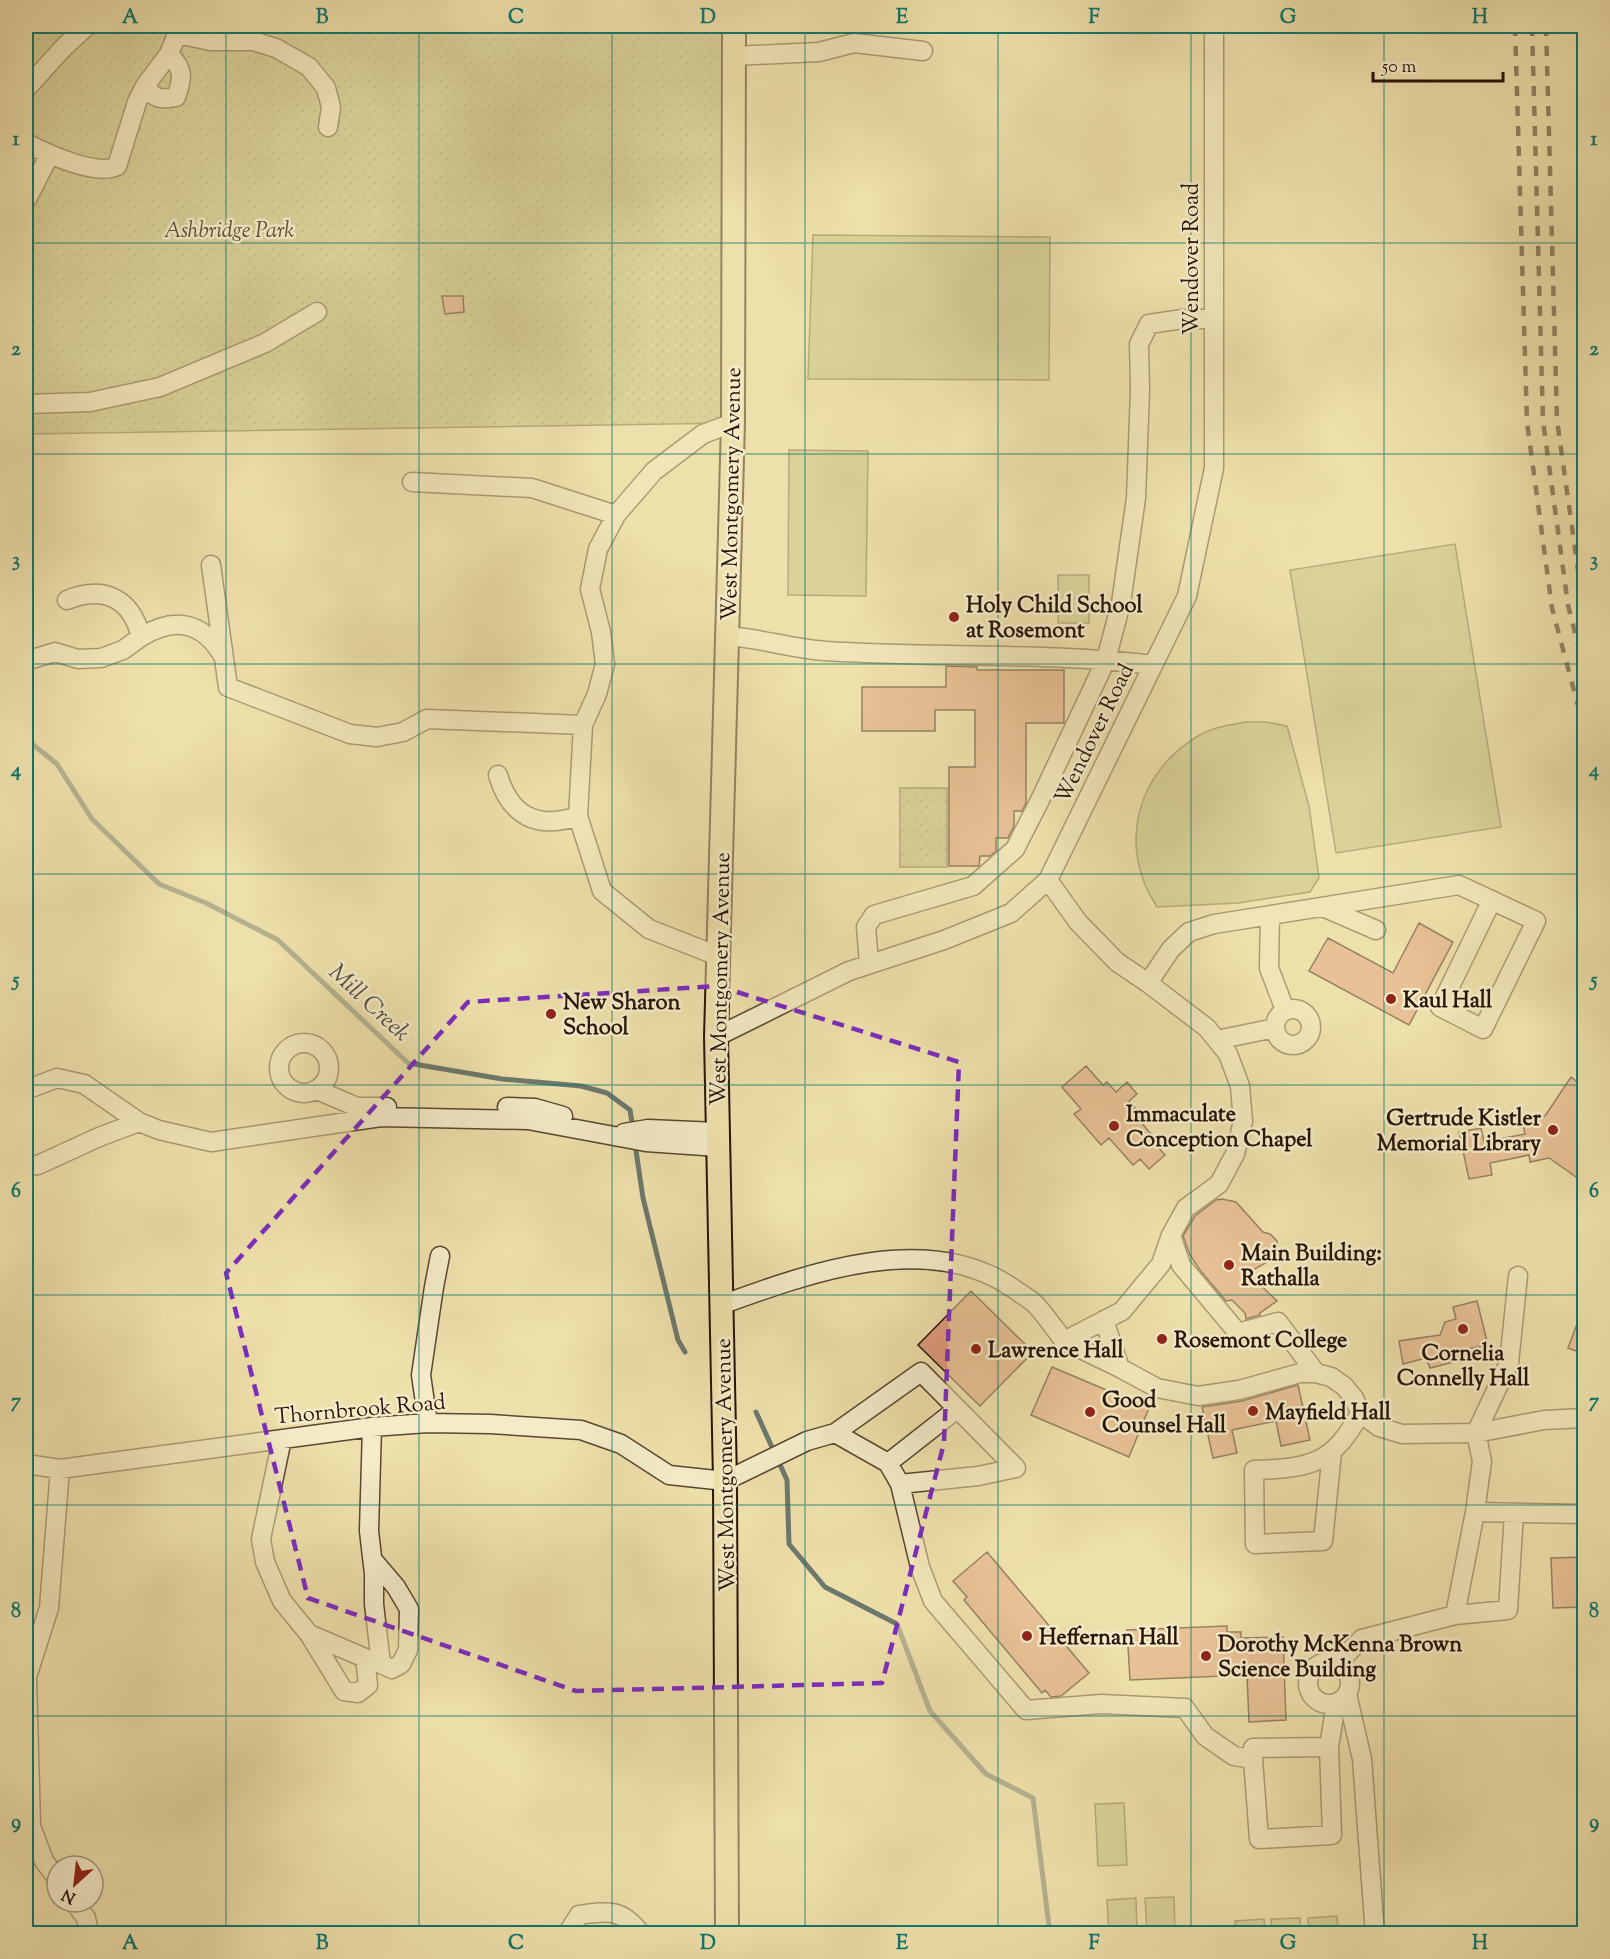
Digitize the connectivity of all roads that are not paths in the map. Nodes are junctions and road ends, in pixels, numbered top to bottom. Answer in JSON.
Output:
{"nodes":[{"id":1,"x":87,"y":26,"type":"edge"},
{"id":2,"x":734,"y":26,"type":"edge"},
{"id":3,"x":1214,"y":26,"type":"edge"},
{"id":4,"x":177,"y":30,"type":"edge"},
{"id":5,"x":923,"y":51,"type":"dead end"},
{"id":6,"x":169,"y":54,"type":"junction"},
{"id":7,"x":734,"y":56,"type":"junction"},
{"id":8,"x":145,"y":86,"type":"junction"},
{"id":9,"x":26,"y":89,"type":"edge"},
{"id":10,"x":328,"y":127,"type":"dead end"},
{"id":11,"x":26,"y":143,"type":"edge"},
{"id":12,"x":50,"y":154,"type":"junction"},
{"id":13,"x":26,"y":201,"type":"edge"},
{"id":14,"x":317,"y":312,"type":"dead end"},
{"id":15,"x":1214,"y":319,"type":"junction"},
{"id":16,"x":26,"y":404,"type":"edge"},
{"id":17,"x":733,"y":423,"type":"junction"},
{"id":18,"x":412,"y":482,"type":"dead end"},
{"id":19,"x":616,"y":515,"type":"junction"},
{"id":20,"x":211,"y":565,"type":"dead end"},
{"id":21,"x":67,"y":600,"type":"dead end"},
{"id":22,"x":727,"y":636,"type":"junction"},
{"id":23,"x":141,"y":637,"type":"junction"},
{"id":24,"x":224,"y":658,"type":"junction"},
{"id":25,"x":1106,"y":660,"type":"junction"},
{"id":26,"x":26,"y":661,"type":"edge"},
{"id":27,"x":1153,"y":665,"type":"junction"},
{"id":28,"x":584,"y":725,"type":"junction"},
{"id":29,"x":498,"y":775,"type":"dead end"},
{"id":30,"x":578,"y":816,"type":"junction"},
{"id":31,"x":1048,"y":880,"type":"junction"},
{"id":32,"x":1492,"y":900,"type":"junction"},
{"id":33,"x":1323,"y":907,"type":"junction"},
{"id":34,"x":1270,"y":915,"type":"junction"},
{"id":35,"x":1376,"y":930,"type":"dead end"},
{"id":36,"x":718,"y":956,"type":"junction"},
{"id":37,"x":869,"y":963,"type":"junction"},
{"id":38,"x":1148,"y":984,"type":"junction"},
{"id":39,"x":1285,"y":1010,"type":"junction"},
{"id":40,"x":1275,"y":1028,"type":"junction"},
{"id":41,"x":716,"y":1037,"type":"junction"},
{"id":42,"x":1217,"y":1040,"type":"junction"},
{"id":43,"x":26,"y":1090,"type":"edge"},
{"id":44,"x":317,"y":1090,"type":"dead end"},
{"id":45,"x":139,"y":1122,"type":"junction"},
{"id":46,"x":717,"y":1140,"type":"junction"},
{"id":47,"x":26,"y":1166,"type":"edge"},
{"id":48,"x":1171,"y":1235,"type":"junction"},
{"id":49,"x":440,"y":1256,"type":"dead end"},
{"id":50,"x":1518,"y":1276,"type":"dead end"},
{"id":51,"x":721,"y":1305,"type":"junction"},
{"id":52,"x":1104,"y":1320,"type":"junction"},
{"id":53,"x":1064,"y":1341,"type":"junction"},
{"id":54,"x":1120,"y":1368,"type":"junction"},
{"id":55,"x":1316,"y":1373,"type":"junction"},
{"id":56,"x":957,"y":1409,"type":"junction"},
{"id":57,"x":1360,"y":1413,"type":"junction"},
{"id":58,"x":1584,"y":1418,"type":"edge"},
{"id":59,"x":428,"y":1423,"type":"junction"},
{"id":60,"x":372,"y":1427,"type":"junction"},
{"id":61,"x":835,"y":1433,"type":"junction"},
{"id":62,"x":1476,"y":1433,"type":"junction"},
{"id":63,"x":282,"y":1439,"type":"junction"},
{"id":64,"x":1332,"y":1452,"type":"junction"},
{"id":65,"x":888,"y":1462,"type":"junction"},
{"id":66,"x":26,"y":1464,"type":"edge"},
{"id":67,"x":60,"y":1469,"type":"junction"},
{"id":68,"x":725,"y":1481,"type":"junction"},
{"id":69,"x":900,"y":1484,"type":"junction"},
{"id":70,"x":1475,"y":1512,"type":"junction"},
{"id":71,"x":1514,"y":1513,"type":"junction"},
{"id":72,"x":1584,"y":1514,"type":"edge"},
{"id":73,"x":373,"y":1560,"type":"junction"},
{"id":74,"x":1455,"y":1615,"type":"junction"},
{"id":75,"x":309,"y":1634,"type":"dead end"},
{"id":76,"x":1336,"y":1664,"type":"junction"},
{"id":77,"x":1341,"y":1698,"type":"junction"},
{"id":78,"x":1329,"y":1747,"type":"junction"},
{"id":79,"x":1253,"y":1759,"type":"junction"},
{"id":80,"x":45,"y":1862,"type":"edge"},
{"id":81,"x":83,"y":1914,"type":"edge"},
{"id":82,"x":89,"y":1934,"type":"edge"},
{"id":83,"x":567,"y":1934,"type":"edge"},
{"id":84,"x":641,"y":1934,"type":"edge"},
{"id":85,"x":727,"y":1934,"type":"edge"},
{"id":86,"x":1374,"y":1934,"type":"edge"}],
"edges":[{"from":1,"to":9,"type":"street"},
{"from":2,"to":7,"type":"main road","name":"West Montgomery Avenue"},
{"from":3,"to":15,"type":"street","name":"Wendover Road"},
{"from":4,"to":6,"type":"street"},
{"from":4,"to":10,"type":"street"},
{"from":5,"to":7,"type":"street"},
{"from":6,"to":8,"type":"street"},
{"from":6,"to":8,"type":"street"},
{"from":7,"to":17,"type":"main road","name":"West Montgomery Avenue"},
{"from":8,"to":12,"type":"street"},
{"from":11,"to":12,"type":"street"},
{"from":12,"to":13,"type":"street"},
{"from":14,"to":16,"type":"street"},
{"from":15,"to":25,"type":"street"},
{"from":15,"to":27,"type":"street","name":"Wendover Road"},
{"from":17,"to":19,"type":"street"},
{"from":17,"to":22,"type":"main road","name":"West Montgomery Avenue"},
{"from":18,"to":19,"type":"street"},
{"from":19,"to":28,"type":"street"},
{"from":20,"to":24,"type":"street"},
{"from":21,"to":23,"type":"street"},
{"from":22,"to":25,"type":"street"},
{"from":22,"to":36,"type":"main road","name":"West Montgomery Avenue"},
{"from":23,"to":24,"type":"street"},
{"from":23,"to":26,"type":"street"},
{"from":24,"to":28,"type":"street"},
{"from":25,"to":27,"type":"street"},
{"from":25,"to":37,"type":"street"},
{"from":27,"to":31,"type":"street","name":"Wendover Road"},
{"from":28,"to":30,"type":"street"},
{"from":29,"to":30,"type":"street"},
{"from":30,"to":36,"type":"street"},
{"from":31,"to":37,"type":"street","name":"Wendover Road"},
{"from":31,"to":38,"type":"street"},
{"from":32,"to":32,"type":"street"},
{"from":32,"to":33,"type":"street"},
{"from":33,"to":34,"type":"street"},
{"from":33,"to":35,"type":"street"},
{"from":34,"to":38,"type":"street"},
{"from":34,"to":39,"type":"street"},
{"from":36,"to":41,"type":"main road","name":"West Montgomery Avenue"},
{"from":37,"to":41,"type":"street","name":"Wendover Road"},
{"from":38,"to":42,"type":"street"},
{"from":39,"to":40,"type":"street"},
{"from":39,"to":40,"type":"street"},
{"from":40,"to":42,"type":"street"},
{"from":41,"to":46,"type":"main road","name":"West Montgomery Avenue"},
{"from":42,"to":48,"type":"street"},
{"from":43,"to":45,"type":"street"},
{"from":44,"to":46,"type":"street"},
{"from":45,"to":46,"type":"street"},
{"from":45,"to":47,"type":"street"},
{"from":46,"to":51,"type":"main road","name":"West Montgomery Avenue"},
{"from":48,"to":52,"type":"street"},
{"from":48,"to":55,"type":"street"},
{"from":49,"to":59,"type":"street"},
{"from":50,"to":62,"type":"street"},
{"from":51,"to":53,"type":"street"},
{"from":51,"to":68,"type":"main road","name":"West Montgomery Avenue"},
{"from":52,"to":53,"type":"street"},
{"from":52,"to":54,"type":"street"},
{"from":53,"to":54,"type":"street"},
{"from":54,"to":55,"type":"street"},
{"from":55,"to":57,"type":"street"},
{"from":56,"to":61,"type":"street"},
{"from":56,"to":65,"type":"street"},
{"from":56,"to":69,"type":"street"},
{"from":57,"to":62,"type":"street"},
{"from":57,"to":64,"type":"street"},
{"from":58,"to":62,"type":"street"},
{"from":59,"to":60,"type":"street","name":"Thornbrook Road"},
{"from":59,"to":68,"type":"street","name":"Thornbrook Road"},
{"from":60,"to":63,"type":"street","name":"Thornbrook Road"},
{"from":60,"to":73,"type":"street"},
{"from":61,"to":65,"type":"street"},
{"from":61,"to":68,"type":"street"},
{"from":62,"to":70,"type":"street"},
{"from":63,"to":67,"type":"street","name":"Thornbrook Road"},
{"from":63,"to":75,"type":"street"},
{"from":64,"to":64,"type":"street"},
{"from":65,"to":69,"type":"street"},
{"from":66,"to":67,"type":"street","name":"Thornbrook Road"},
{"from":67,"to":80,"type":"street"},
{"from":68,"to":85,"type":"main road","name":"West Montgomery Avenue"},
{"from":69,"to":79,"type":"street"},
{"from":70,"to":71,"type":"street"},
{"from":70,"to":74,"type":"street"},
{"from":71,"to":72,"type":"street"},
{"from":71,"to":74,"type":"street"},
{"from":73,"to":73,"type":"street"},
{"from":74,"to":76,"type":"street"},
{"from":76,"to":77,"type":"street"},
{"from":76,"to":77,"type":"street"},
{"from":77,"to":78,"type":"street"},
{"from":77,"to":86,"type":"street"},
{"from":78,"to":79,"type":"street"},
{"from":78,"to":79,"type":"street"},
{"from":81,"to":82,"type":"street"},
{"from":83,"to":84,"type":"street"}]}
